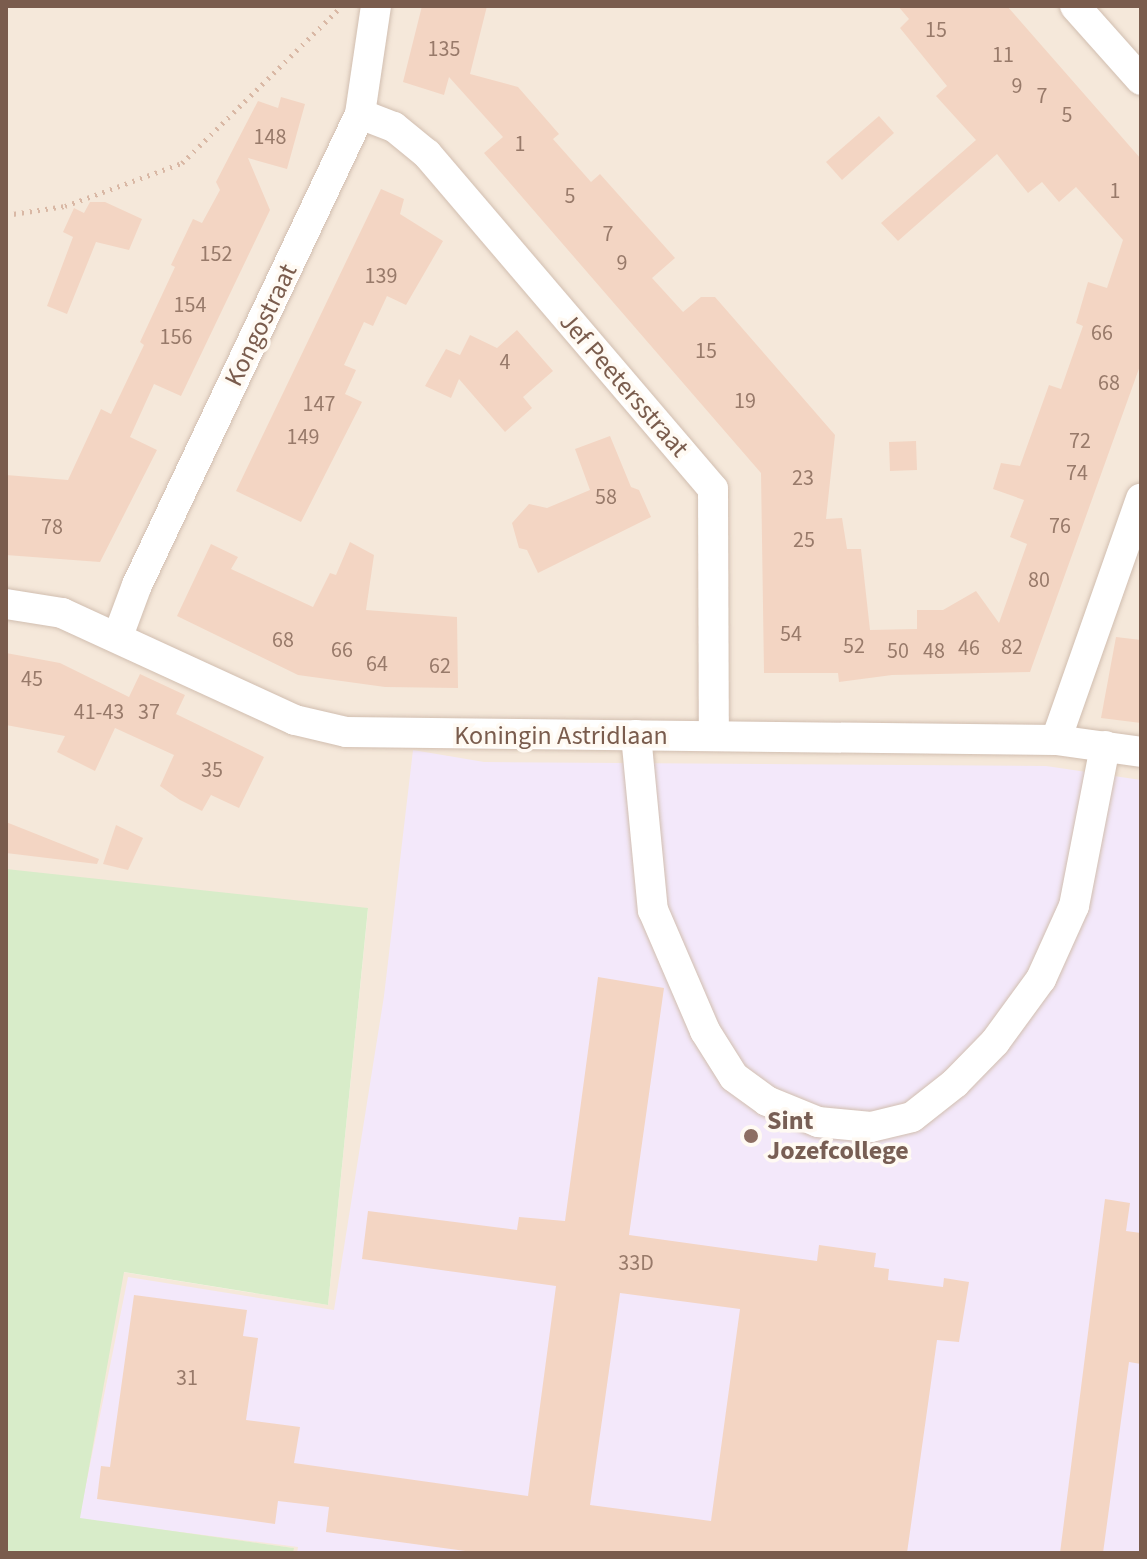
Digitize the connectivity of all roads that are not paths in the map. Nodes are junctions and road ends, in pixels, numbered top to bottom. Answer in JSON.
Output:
{"nodes":[{"id":1,"x":376,"y":6,"type":"edge"},
{"id":2,"x":1075,"y":6,"type":"edge"},
{"id":3,"x":1141,"y":80,"type":"edge"},
{"id":4,"x":360,"y":114,"type":"junction"},
{"id":5,"x":1141,"y":499,"type":"edge"},
{"id":6,"x":6,"y":604,"type":"edge"},
{"id":7,"x":118,"y":636,"type":"junction"},
{"id":8,"x":636,"y":735,"type":"junction"},
{"id":9,"x":714,"y":735,"type":"junction"},
{"id":10,"x":1056,"y":740,"type":"junction"},
{"id":11,"x":1105,"y":746,"type":"junction"},
{"id":12,"x":1141,"y":752,"type":"edge"}],
"edges":[{"from":1,"to":4,"type":"street","name":"Kongostraat"},
{"from":2,"to":3,"type":"street"},
{"from":4,"to":7,"type":"street","name":"Kongostraat"},
{"from":4,"to":9,"type":"street","name":"Jef Peetersstraat"},
{"from":5,"to":10,"type":"street"},
{"from":6,"to":7,"type":"street","name":"Koningin Astridlaan"},
{"from":7,"to":8,"type":"street","name":"Koningin Astridlaan"},
{"from":8,"to":9,"type":"street","name":"Koningin Astridlaan"},
{"from":8,"to":11,"type":"street"},
{"from":9,"to":10,"type":"street","name":"Koningin Astridlaan"},
{"from":10,"to":11,"type":"street","name":"Koningin Astridlaan"},
{"from":11,"to":12,"type":"street","name":"Koningin Astridlaan"}]}
